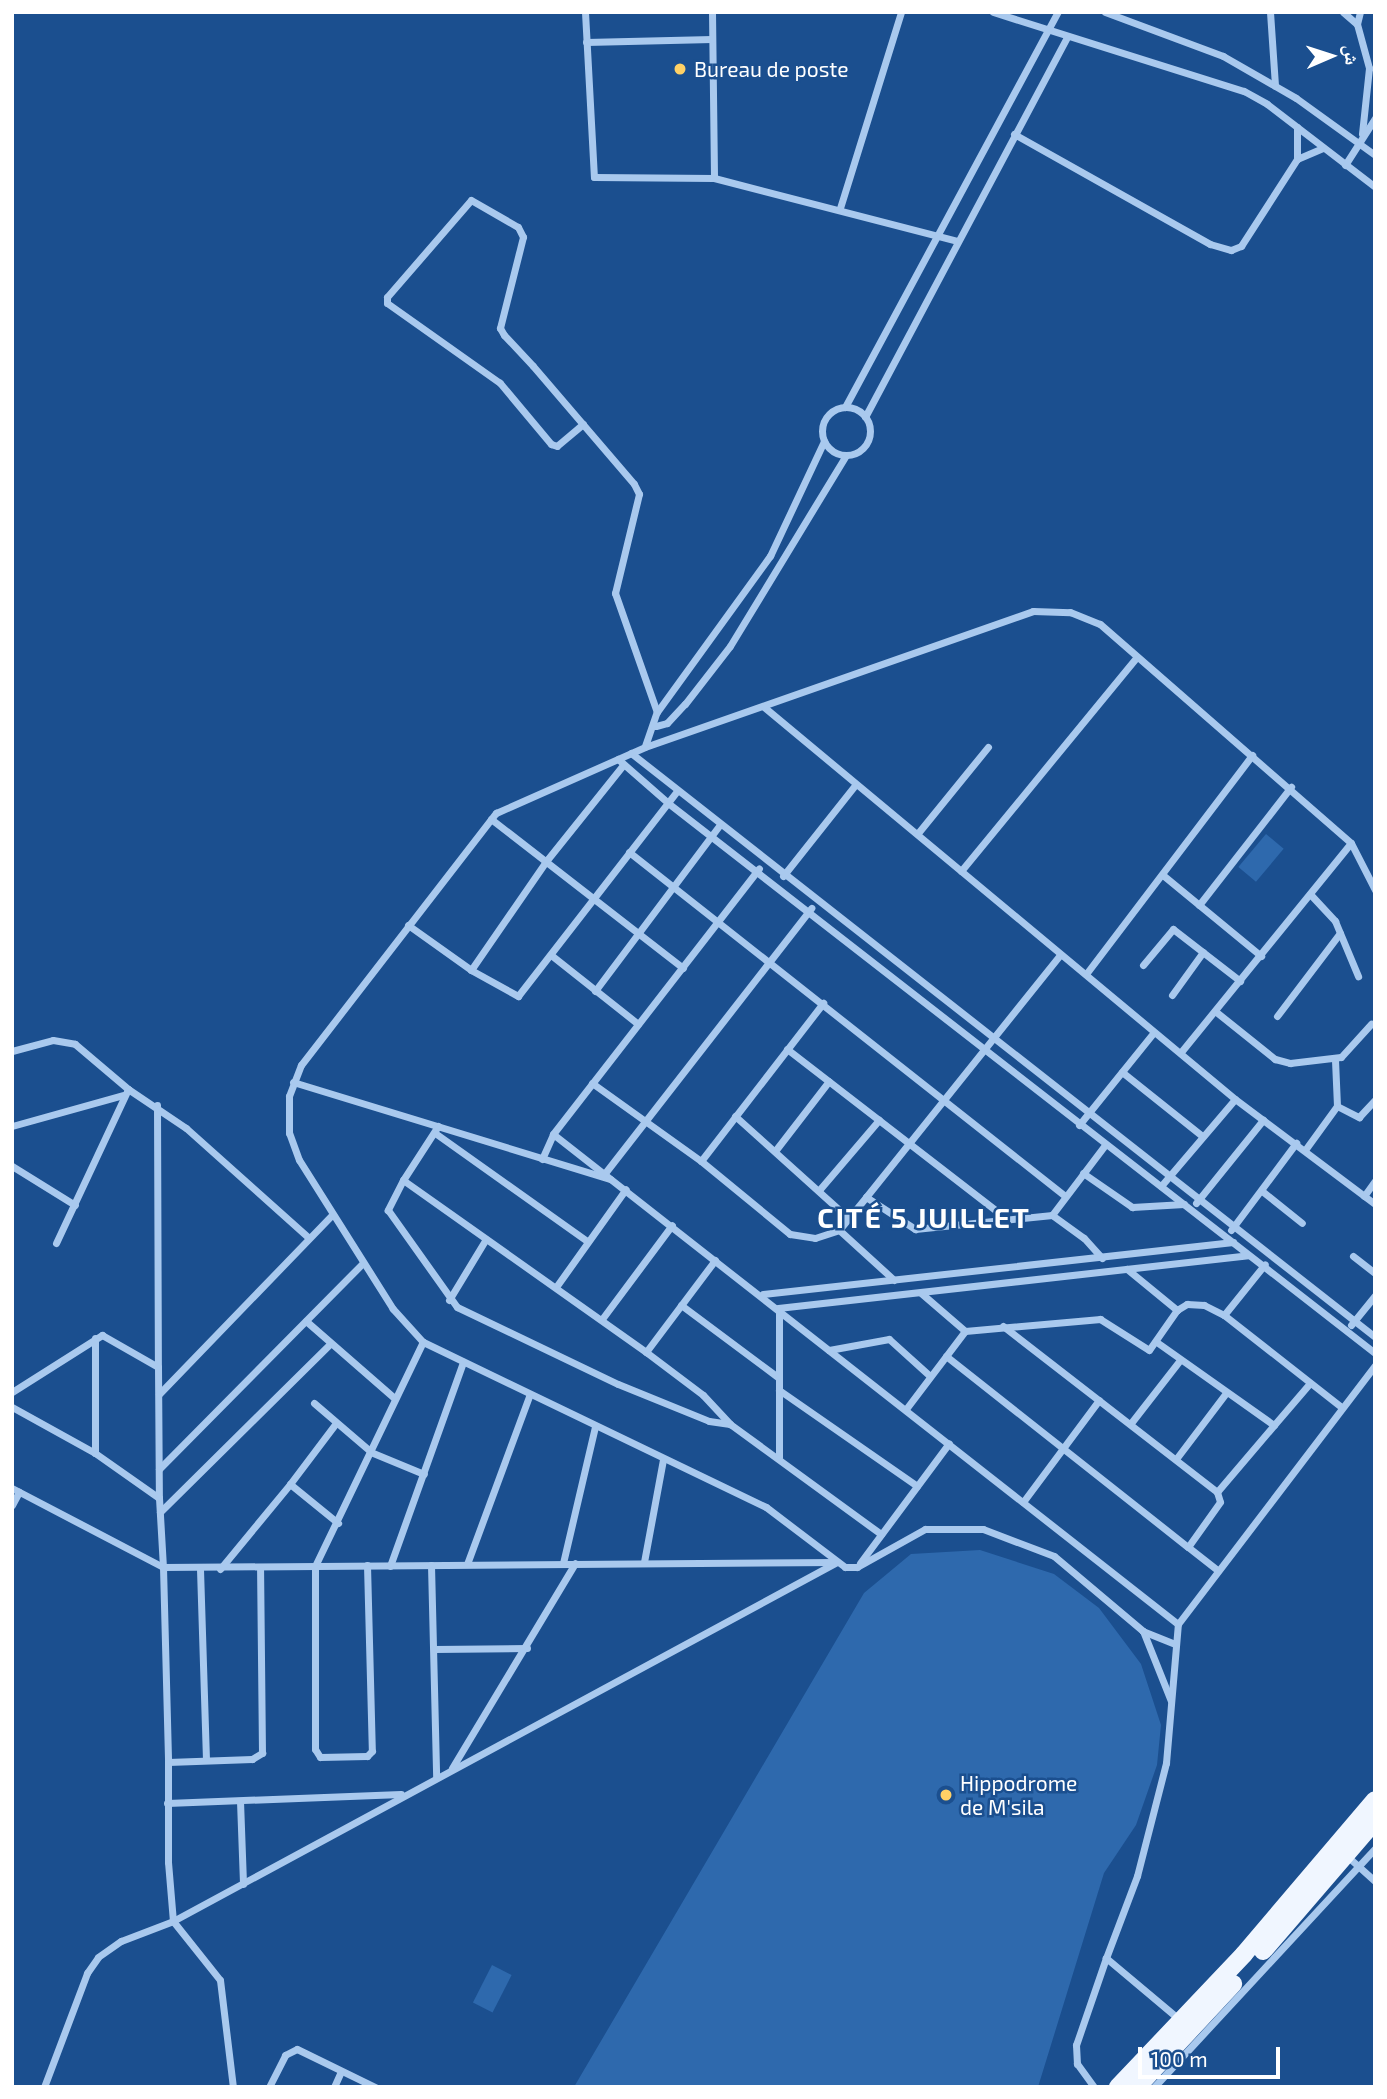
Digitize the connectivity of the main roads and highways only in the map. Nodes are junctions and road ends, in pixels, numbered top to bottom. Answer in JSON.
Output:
{"nodes":[{"id":1,"x":1375,"y":1800,"type":"edge"},
{"id":2,"x":1375,"y":1821,"type":"edge"},
{"id":3,"x":1186,"y":2026,"type":"junction"},
{"id":4,"x":1134,"y":2085,"type":"edge"}],
"edges":[{"from":1,"to":3,"type":"main road"},
{"from":2,"to":3,"type":"main road"},
{"from":3,"to":4,"type":"main road"}]}
